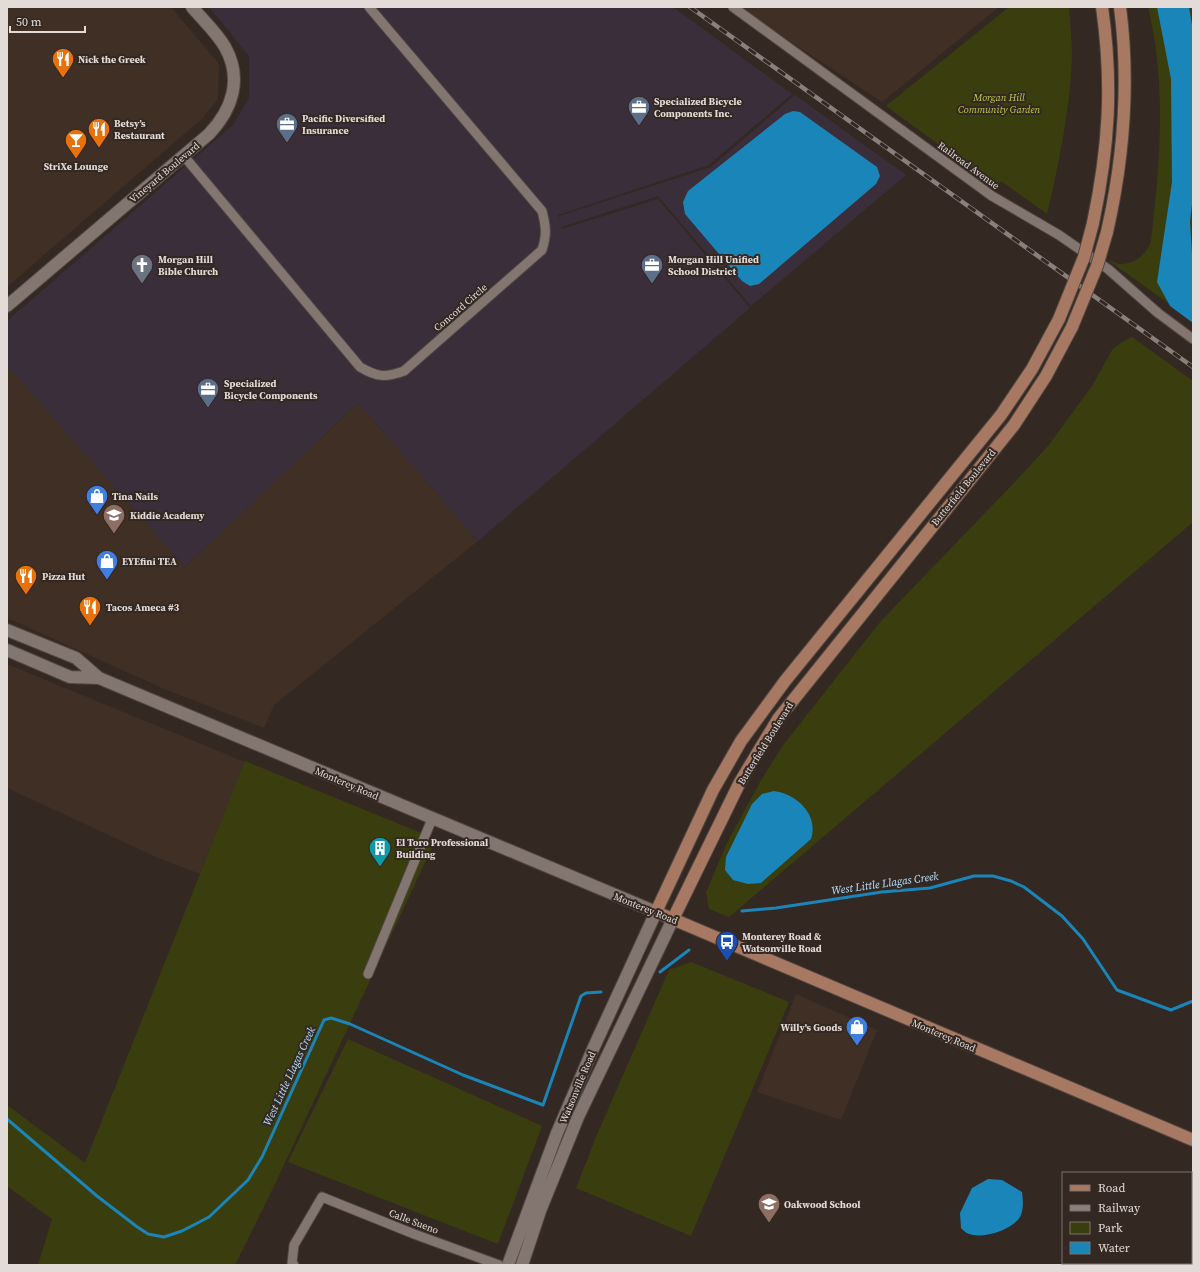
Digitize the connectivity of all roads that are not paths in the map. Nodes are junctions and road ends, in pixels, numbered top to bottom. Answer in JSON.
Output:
{"nodes":[{"id":1,"x":369,"y":7,"type":"edge"},
{"id":2,"x":733,"y":7,"type":"edge"},
{"id":3,"x":1102,"y":7,"type":"edge"},
{"id":4,"x":1120,"y":7,"type":"edge"},
{"id":5,"x":198,"y":9,"type":"edge"},
{"id":6,"x":183,"y":155,"type":"junction"},
{"id":7,"x":7,"y":306,"type":"edge"},
{"id":8,"x":1193,"y":339,"type":"edge"},
{"id":9,"x":7,"y":630,"type":"edge"},
{"id":10,"x":7,"y":650,"type":"edge"},
{"id":11,"x":98,"y":678,"type":"junction"},
{"id":12,"x":432,"y":819,"type":"junction"},
{"id":13,"x":656,"y":912,"type":"junction"},
{"id":14,"x":673,"y":919,"type":"junction"},
{"id":15,"x":368,"y":974,"type":"dead end"},
{"id":16,"x":1193,"y":1140,"type":"edge"},
{"id":17,"x":294,"y":1265,"type":"edge"},
{"id":18,"x":499,"y":1265,"type":"edge"},
{"id":19,"x":508,"y":1265,"type":"edge"},
{"id":20,"x":522,"y":1265,"type":"edge"}],
"edges":[{"from":1,"to":6,"type":"street","name":"Concord Circle"},
{"from":2,"to":8,"type":"street","name":"Railroad Avenue"},
{"from":3,"to":13,"type":"main road","name":"Butterfield Boulevard","bridge":true},
{"from":4,"to":14,"type":"main road","name":"Butterfield Boulevard","bridge":true},
{"from":5,"to":6,"type":"main road","name":"Vineyard Boulevard"},
{"from":6,"to":7,"type":"main road","name":"Vineyard Boulevard"},
{"from":9,"to":11,"type":"main road","name":"Monterey Road"},
{"from":10,"to":11,"type":"main road","name":"Monterey Road"},
{"from":11,"to":12,"type":"main road","name":"Monterey Road"},
{"from":12,"to":13,"type":"main road","name":"Monterey Road"},
{"from":12,"to":15,"type":"street"},
{"from":13,"to":14,"type":"main road","name":"Monterey Road"},
{"from":13,"to":19,"type":"main road","name":"Watsonville Road"},
{"from":14,"to":16,"type":"main road","name":"Monterey Road"},
{"from":14,"to":20,"type":"main road","name":"Watsonville Road"},
{"from":17,"to":18,"type":"street","name":"Calle Sueno"}]}
